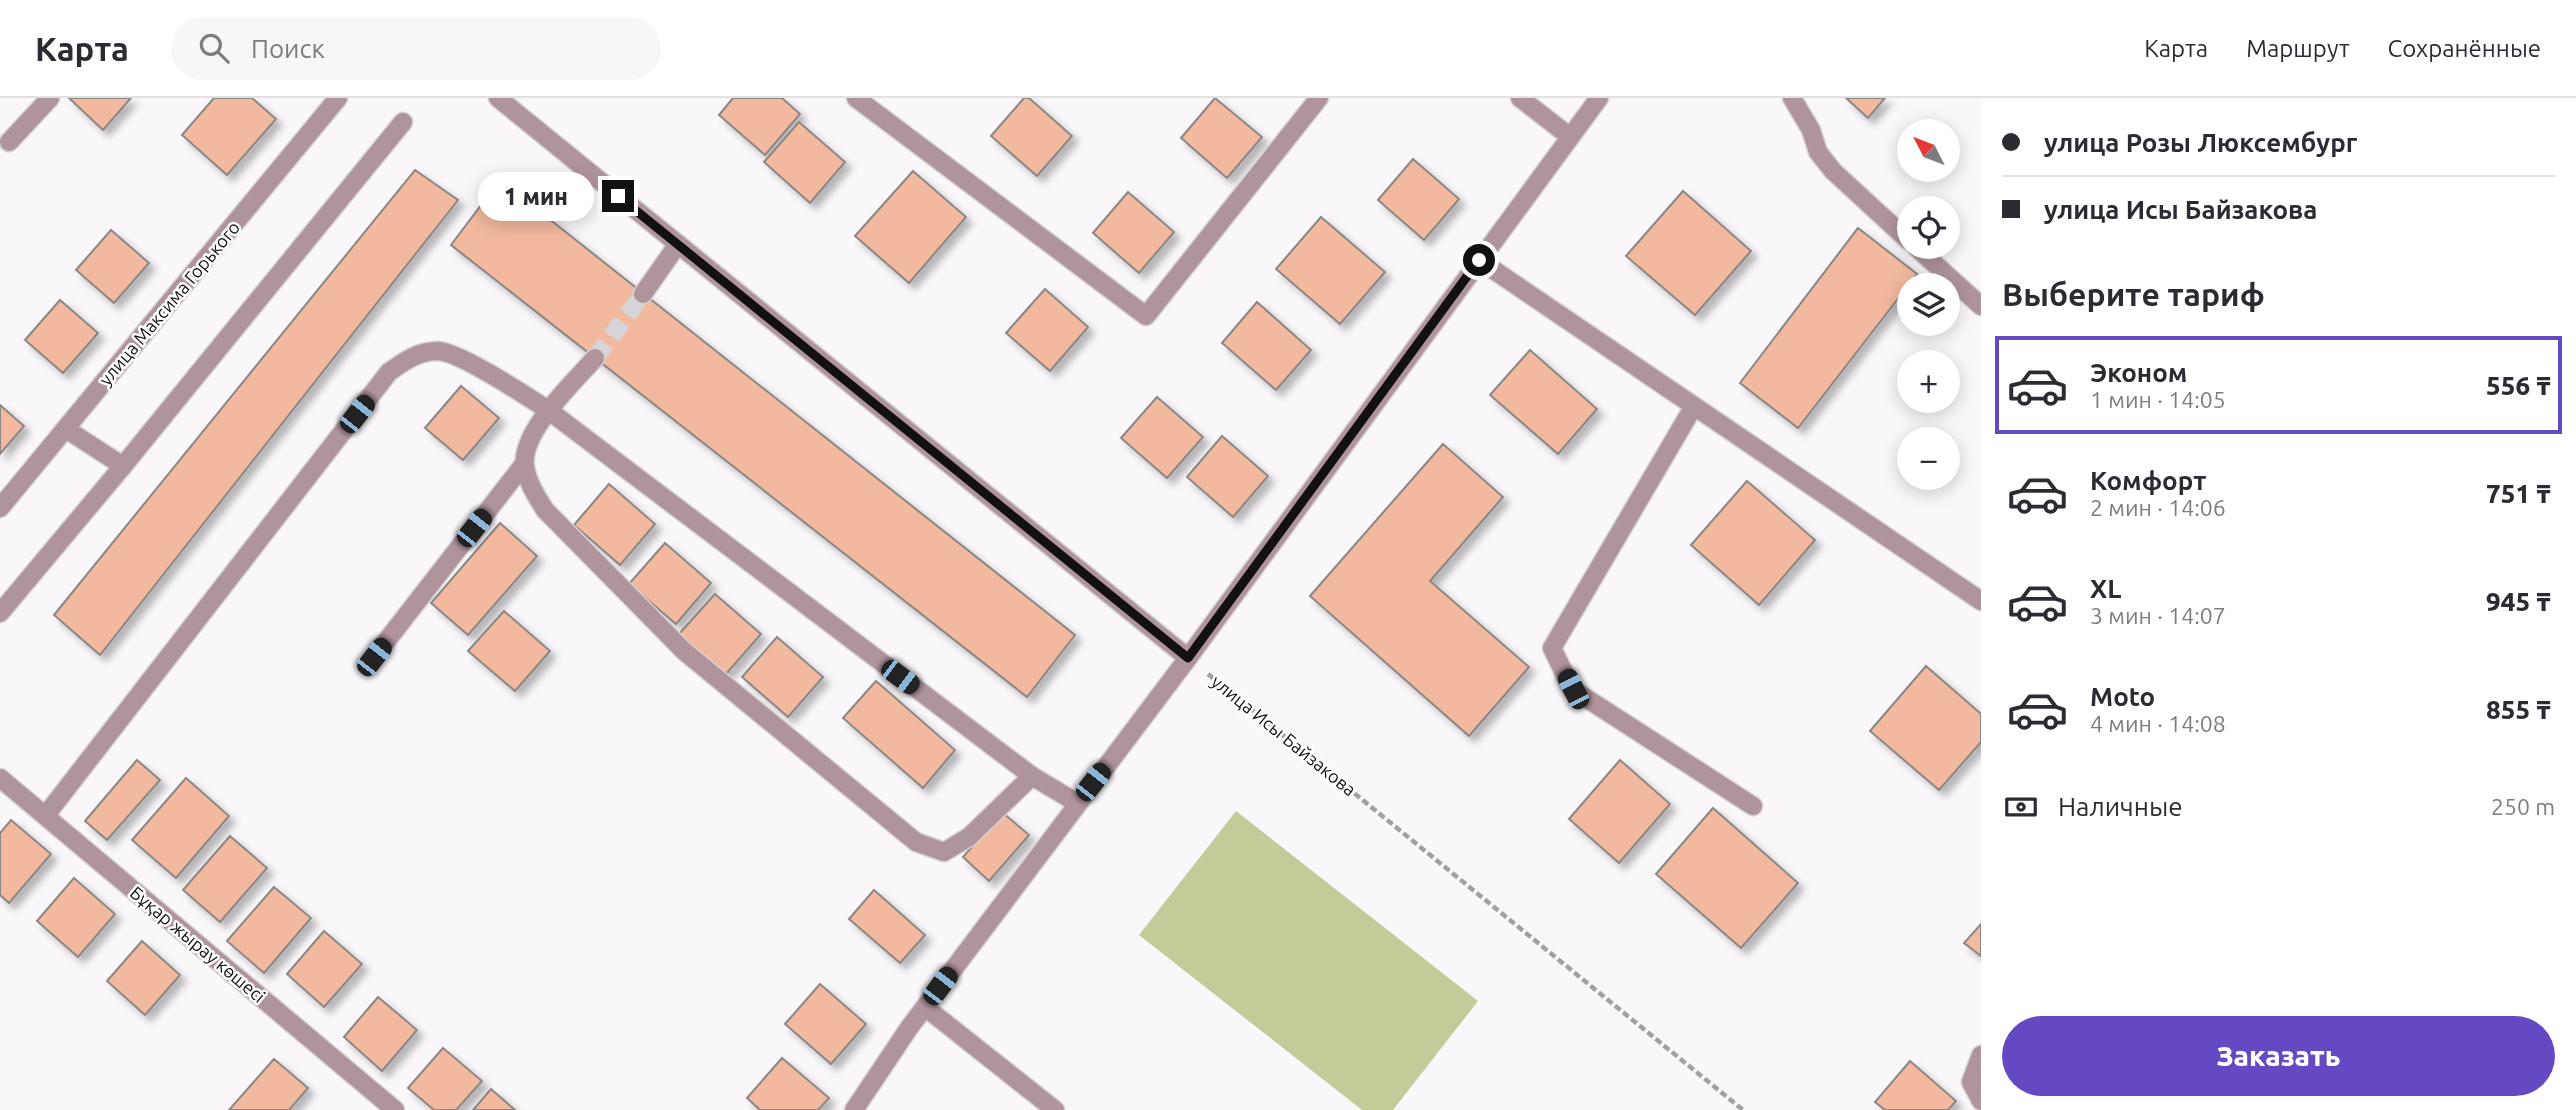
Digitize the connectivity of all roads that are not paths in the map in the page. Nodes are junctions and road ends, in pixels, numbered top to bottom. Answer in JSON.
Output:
{"nodes":[{"id":1,"x":50,"y":98,"type":"edge"},
{"id":2,"x":338,"y":98,"type":"edge"},
{"id":3,"x":498,"y":98,"type":"edge"},
{"id":4,"x":856,"y":98,"type":"edge"},
{"id":5,"x":1319,"y":98,"type":"edge"},
{"id":6,"x":1520,"y":98,"type":"edge"},
{"id":7,"x":1599,"y":98,"type":"edge"},
{"id":8,"x":1792,"y":98,"type":"edge"},
{"id":9,"x":402,"y":122,"type":"dead end"},
{"id":10,"x":1569,"y":136,"type":"junction"},
{"id":11,"x":9,"y":142,"type":"dead end"},
{"id":12,"x":1897,"y":230,"type":"edge"},
{"id":13,"x":678,"y":244,"type":"junction"},
{"id":14,"x":1929,"y":259,"type":"edge"},
{"id":15,"x":1479,"y":260,"type":"junction"},
{"id":16,"x":643,"y":294,"type":"tunnel mouth"},
{"id":17,"x":1981,"y":306,"type":"edge"},
{"id":18,"x":595,"y":358,"type":"tunnel mouth"},
{"id":19,"x":1694,"y":406,"type":"junction"},
{"id":20,"x":548,"y":410,"type":"junction"},
{"id":21,"x":65,"y":429,"type":"junction"},
{"id":22,"x":524,"y":464,"type":"junction"},
{"id":23,"x":123,"y":466,"type":"junction"},
{"id":24,"x":0,"y":508,"type":"edge"},
{"id":25,"x":1981,"y":601,"type":"edge"},
{"id":26,"x":0,"y":613,"type":"edge"},
{"id":27,"x":374,"y":657,"type":"dead end"},
{"id":28,"x":1188,"y":658,"type":"junction"},
{"id":29,"x":1032,"y":776,"type":"junction"},
{"id":30,"x":0,"y":778,"type":"edge"},
{"id":31,"x":1077,"y":803,"type":"junction"},
{"id":32,"x":1754,"y":806,"type":"dead end"},
{"id":33,"x":46,"y":815,"type":"junction"},
{"id":34,"x":925,"y":1007,"type":"junction"},
{"id":35,"x":1981,"y":1055,"type":"edge"},
{"id":36,"x":1981,"y":1101,"type":"edge"},
{"id":37,"x":395,"y":1110,"type":"edge"},
{"id":38,"x":854,"y":1110,"type":"edge"},
{"id":39,"x":1055,"y":1110,"type":"edge"}],
"edges":[{"from":1,"to":11,"type":"street"},
{"from":2,"to":21,"type":"street","name":"улица Максима Горького"},
{"from":3,"to":13,"type":"street"},
{"from":4,"to":5,"type":"street"},
{"from":6,"to":10,"type":"street"},
{"from":7,"to":10,"type":"street"},
{"from":8,"to":12,"type":"street"},
{"from":9,"to":23,"type":"street"},
{"from":10,"to":15,"type":"street"},
{"from":13,"to":16,"type":"street"},
{"from":13,"to":28,"type":"street"},
{"from":14,"to":17,"type":"street"},
{"from":15,"to":19,"type":"street"},
{"from":15,"to":28,"type":"street"},
{"from":18,"to":20,"type":"street"},
{"from":19,"to":25,"type":"street"},
{"from":19,"to":32,"type":"street"},
{"from":20,"to":22,"type":"street"},
{"from":20,"to":29,"type":"street"},
{"from":20,"to":33,"type":"street"},
{"from":21,"to":23,"type":"street"},
{"from":21,"to":24,"type":"street","name":"улица Максима Горького"},
{"from":22,"to":27,"type":"street"},
{"from":22,"to":29,"type":"street"},
{"from":23,"to":26,"type":"street"},
{"from":28,"to":31,"type":"street"},
{"from":29,"to":31,"type":"street"},
{"from":30,"to":33,"type":"street","name":"Бұқар жырау көшесі"},
{"from":31,"to":34,"type":"street"},
{"from":33,"to":37,"type":"street","name":"Бұқар жырау көшесі"},
{"from":34,"to":38,"type":"street"},
{"from":34,"to":39,"type":"street"},
{"from":35,"to":36,"type":"street"}]}
